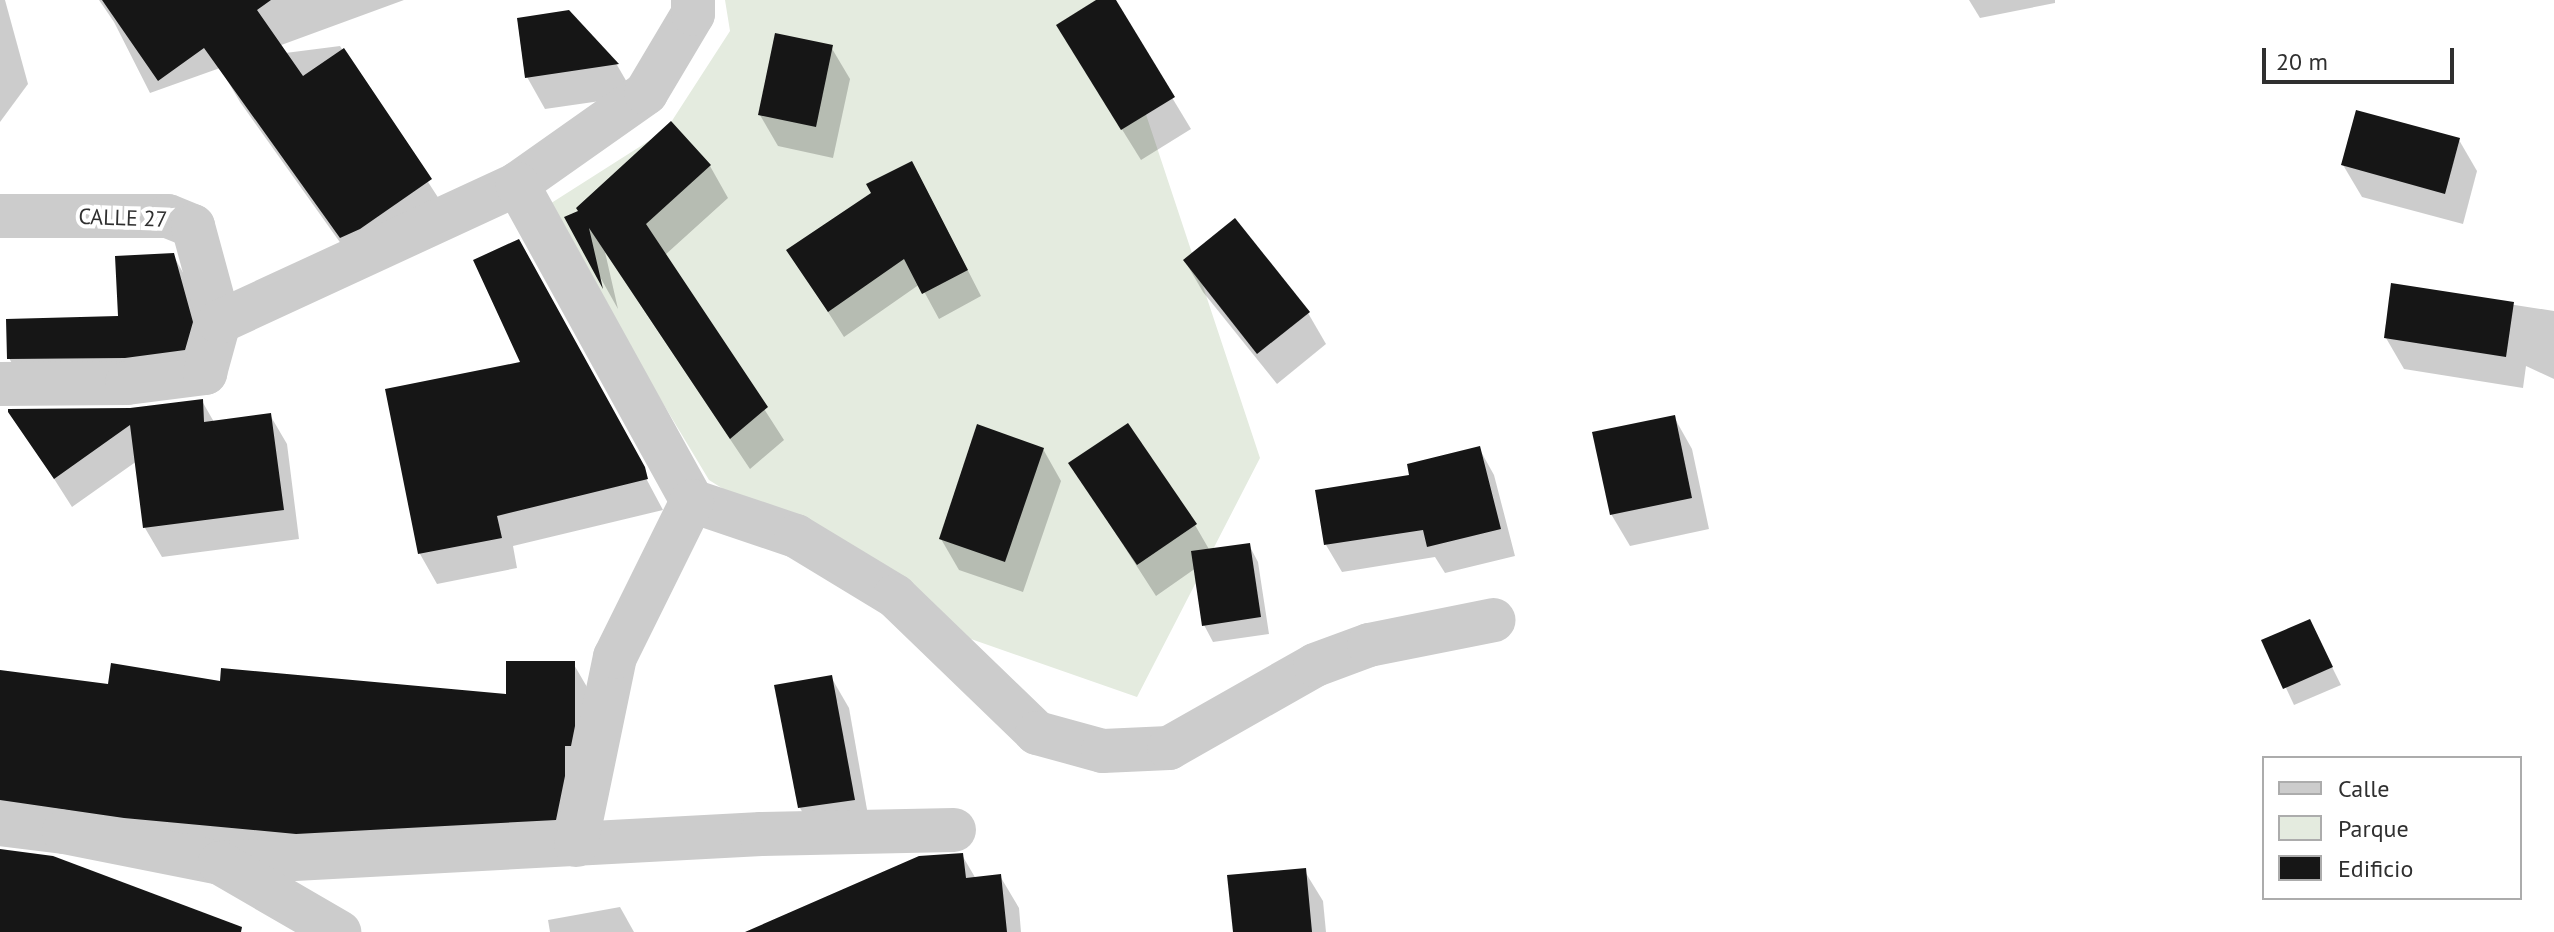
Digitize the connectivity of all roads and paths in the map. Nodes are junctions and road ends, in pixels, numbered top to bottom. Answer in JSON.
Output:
{"nodes":[{"id":1,"x":693,"y":0,"type":"edge"},
{"id":2,"x":517,"y":184,"type":"junction"},
{"id":3,"x":0,"y":216,"type":"edge"},
{"id":4,"x":219,"y":322,"type":"junction"},
{"id":5,"x":0,"y":384,"type":"edge"},
{"id":6,"x":692,"y":501,"type":"junction"},
{"id":7,"x":1494,"y":620,"type":"dead end"},
{"id":8,"x":0,"y":824,"type":"edge"},
{"id":9,"x":954,"y":830,"type":"dead end"},
{"id":10,"x":576,"y":845,"type":"junction"},
{"id":11,"x":220,"y":863,"type":"junction"},
{"id":12,"x":339,"y":932,"type":"edge"}],
"edges":[{"from":1,"to":2,"type":"street"},
{"from":2,"to":4,"type":"street"},
{"from":2,"to":6,"type":"street"},
{"from":3,"to":4,"type":"street","name":"CALLE 27"},
{"from":4,"to":5,"type":"street"},
{"from":6,"to":7,"type":"street"},
{"from":6,"to":10,"type":"street"},
{"from":8,"to":11,"type":"street"},
{"from":9,"to":10,"type":"street"},
{"from":10,"to":11,"type":"street"},
{"from":11,"to":12,"type":"street"}]}
